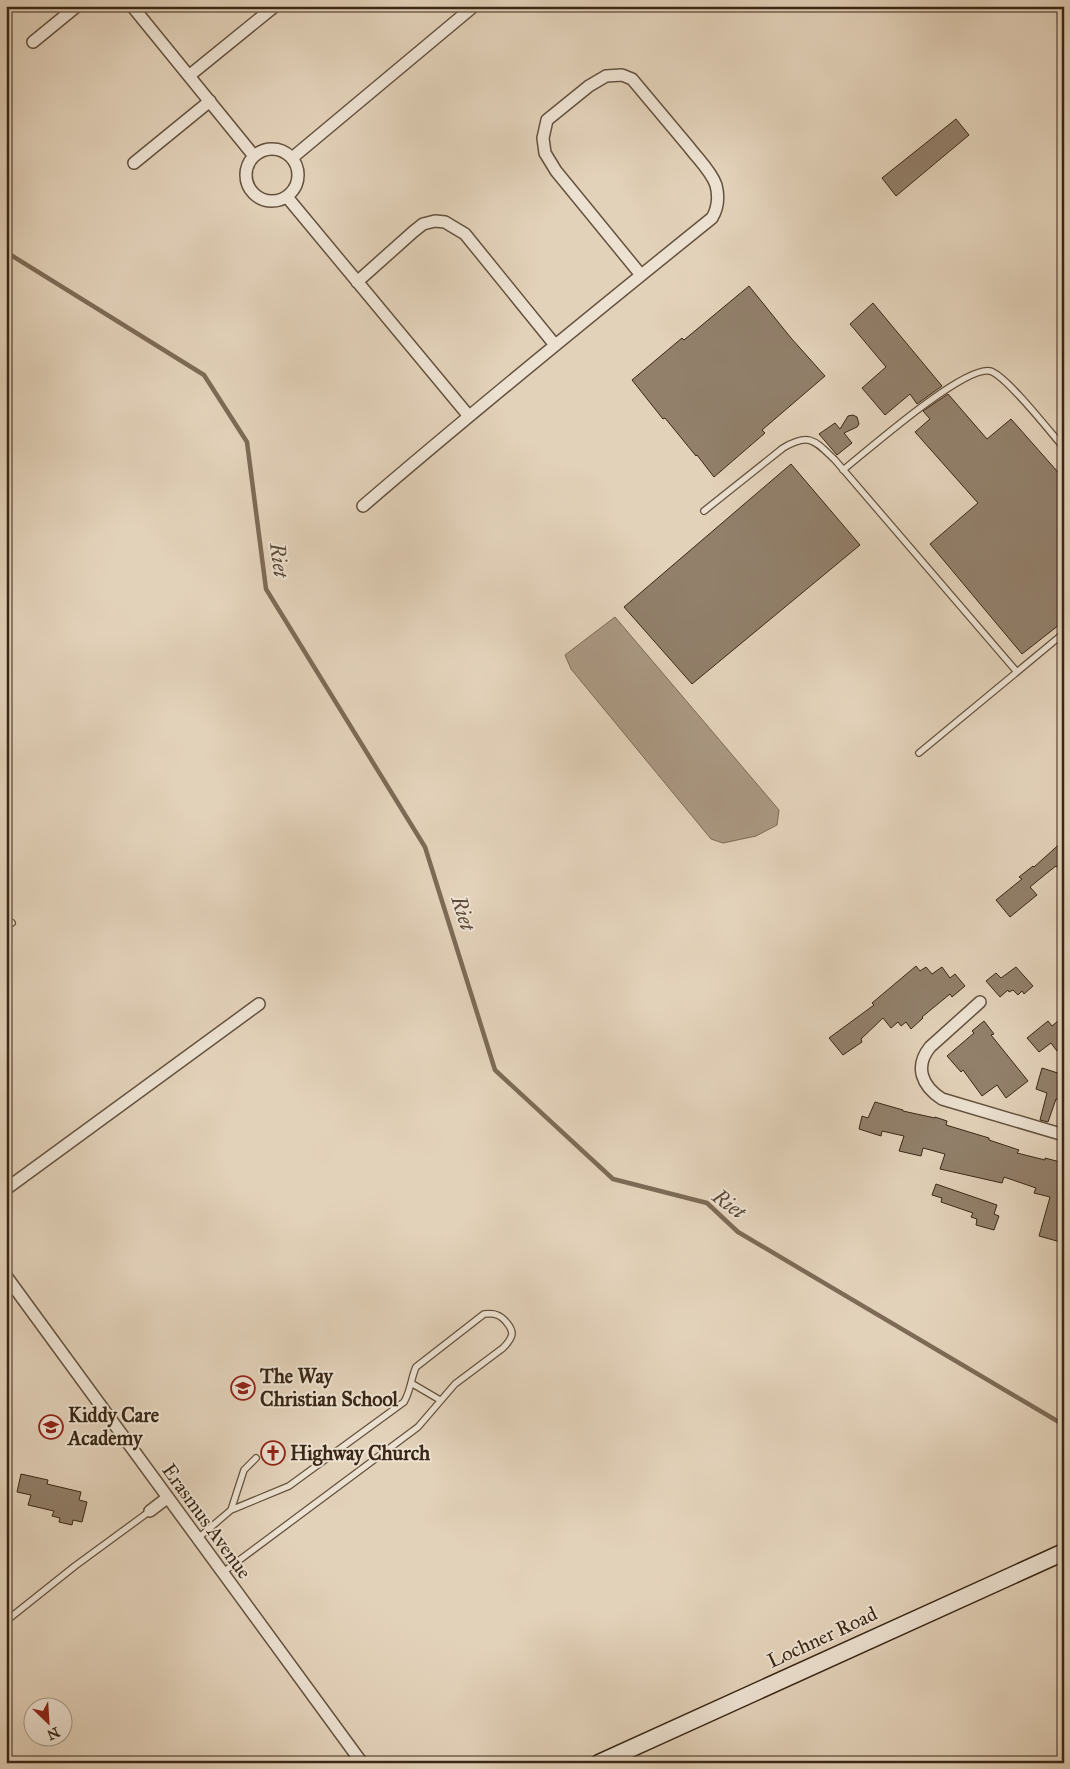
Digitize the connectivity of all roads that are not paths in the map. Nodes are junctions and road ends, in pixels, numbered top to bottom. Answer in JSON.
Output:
{"nodes":[{"id":1,"x":77,"y":6,"type":"edge"},
{"id":2,"x":132,"y":6,"type":"edge"},
{"id":3,"x":275,"y":6,"type":"edge"},
{"id":4,"x":474,"y":6,"type":"edge"},
{"id":5,"x":33,"y":42,"type":"dead end"},
{"id":6,"x":190,"y":76,"type":"junction"},
{"id":7,"x":210,"y":101,"type":"junction"},
{"id":8,"x":254,"y":156,"type":"junction"},
{"id":9,"x":292,"y":158,"type":"junction"},
{"id":10,"x":134,"y":163,"type":"dead end"},
{"id":11,"x":286,"y":197,"type":"junction"},
{"id":12,"x":641,"y":275,"type":"junction"},
{"id":13,"x":357,"y":282,"type":"junction"},
{"id":14,"x":555,"y":345,"type":"junction"},
{"id":15,"x":468,"y":415,"type":"junction"},
{"id":16,"x":1064,"y":448,"type":"edge"},
{"id":17,"x":843,"y":470,"type":"junction"},
{"id":18,"x":363,"y":506,"type":"dead end"},
{"id":19,"x":704,"y":511,"type":"dead end"},
{"id":20,"x":1064,"y":633,"type":"edge"},
{"id":21,"x":1017,"y":672,"type":"junction"},
{"id":22,"x":919,"y":753,"type":"dead end"},
{"id":23,"x":980,"y":1002,"type":"dead end"},
{"id":24,"x":259,"y":1004,"type":"dead end"},
{"id":25,"x":1064,"y":1135,"type":"edge"},
{"id":26,"x":6,"y":1189,"type":"edge"},
{"id":27,"x":6,"y":1276,"type":"edge"},
{"id":28,"x":411,"y":1383,"type":"junction"},
{"id":29,"x":440,"y":1400,"type":"junction"},
{"id":30,"x":256,"y":1458,"type":"dead end"},
{"id":31,"x":167,"y":1498,"type":"junction"},
{"id":32,"x":231,"y":1510,"type":"junction"},
{"id":33,"x":150,"y":1511,"type":"joint"},
{"id":34,"x":197,"y":1539,"type":"junction"},
{"id":35,"x":1064,"y":1552,"type":"edge"},
{"id":36,"x":222,"y":1573,"type":"junction"},
{"id":37,"x":6,"y":1622,"type":"edge"},
{"id":38,"x":362,"y":1763,"type":"edge"},
{"id":39,"x":599,"y":1763,"type":"edge"}],
"edges":[{"from":1,"to":5,"type":"street"},
{"from":2,"to":6,"type":"street"},
{"from":3,"to":6,"type":"street"},
{"from":4,"to":9,"type":"street"},
{"from":6,"to":7,"type":"street"},
{"from":7,"to":8,"type":"street"},
{"from":7,"to":10,"type":"street"},
{"from":8,"to":9,"type":"street"},
{"from":8,"to":11,"type":"street"},
{"from":9,"to":11,"type":"street"},
{"from":11,"to":13,"type":"street"},
{"from":12,"to":12,"type":"street"},
{"from":12,"to":14,"type":"street"},
{"from":13,"to":14,"type":"street"},
{"from":13,"to":15,"type":"street"},
{"from":14,"to":15,"type":"street"},
{"from":15,"to":18,"type":"street"},
{"from":16,"to":17,"type":"lane"},
{"from":17,"to":19,"type":"lane"},
{"from":17,"to":21,"type":"lane"},
{"from":20,"to":21,"type":"lane"},
{"from":21,"to":22,"type":"lane"},
{"from":23,"to":25,"type":"street"},
{"from":24,"to":26,"type":"street"},
{"from":27,"to":31,"type":"street","name":"Erasmus Avenue"},
{"from":28,"to":29,"type":"lane"},
{"from":28,"to":29,"type":"lane"},
{"from":28,"to":32,"type":"lane"},
{"from":29,"to":36,"type":"lane"},
{"from":30,"to":32,"type":"lane"},
{"from":31,"to":33,"type":"street"},
{"from":31,"to":34,"type":"street","name":"Erasmus Avenue"},
{"from":32,"to":34,"type":"lane"},
{"from":33,"to":37,"type":"lane"},
{"from":34,"to":36,"type":"street","name":"Erasmus Avenue"},
{"from":35,"to":39,"type":"street","name":"Lochner Road"},
{"from":36,"to":38,"type":"street","name":"Erasmus Avenue"}]}
